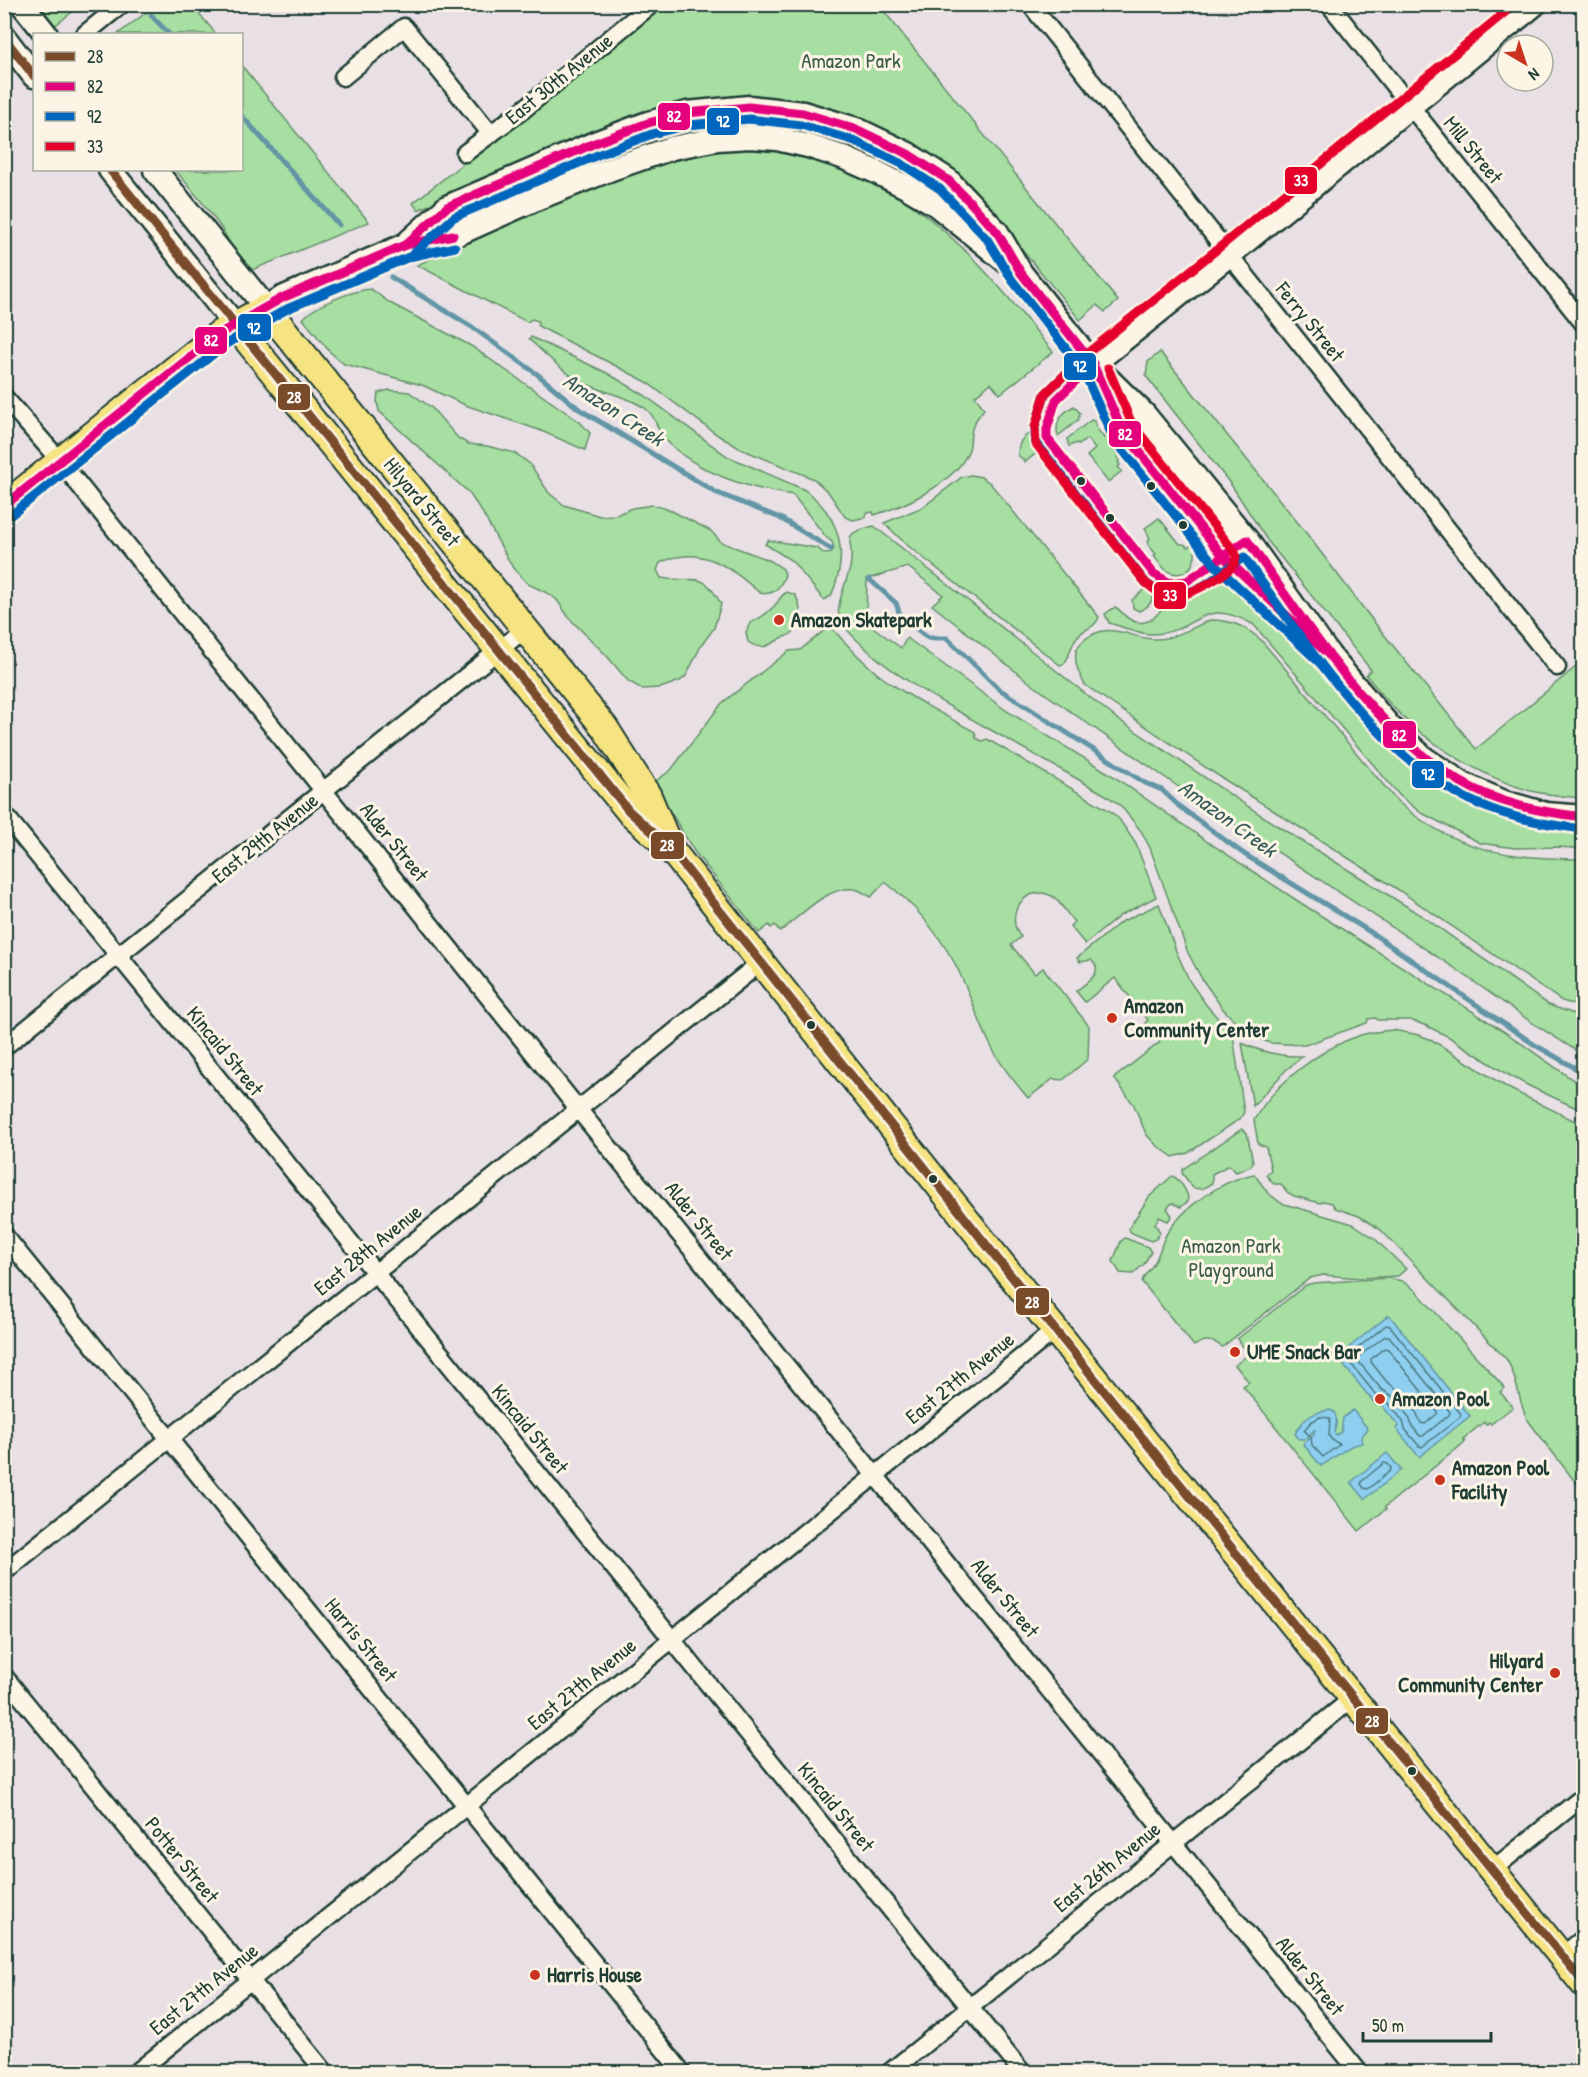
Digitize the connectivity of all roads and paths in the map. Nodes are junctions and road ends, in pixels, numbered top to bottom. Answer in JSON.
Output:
{"nodes":[{"id":1,"x":22,"y":4,"type":"edge"},
{"id":2,"x":122,"y":4,"type":"edge"},
{"id":3,"x":652,"y":4,"type":"edge"},
{"id":4,"x":1030,"y":4,"type":"edge"},
{"id":5,"x":1329,"y":4,"type":"edge"},
{"id":6,"x":1535,"y":4,"type":"edge"},
{"id":7,"x":45,"y":33,"type":"edge"},
{"id":8,"x":85,"y":33,"type":"edge"},
{"id":9,"x":4,"y":37,"type":"edge"},
{"id":10,"x":33,"y":74,"type":"edge"},
{"id":11,"x":343,"y":77,"type":"dead end"},
{"id":12,"x":1410,"y":108,"type":"junction"},
{"id":13,"x":491,"y":134,"type":"junction"},
{"id":14,"x":465,"y":153,"type":"dead end"},
{"id":15,"x":111,"y":171,"type":"edge"},
{"id":16,"x":156,"y":171,"type":"edge"},
{"id":17,"x":405,"y":245,"type":"junction"},
{"id":18,"x":1228,"y":256,"type":"junction"},
{"id":19,"x":1021,"y":273,"type":"junction"},
{"id":20,"x":266,"y":308,"type":"junction"},
{"id":21,"x":1584,"y":324,"type":"edge"},
{"id":22,"x":235,"y":325,"type":"junction"},
{"id":23,"x":1093,"y":364,"type":"junction"},
{"id":24,"x":4,"y":397,"type":"edge"},
{"id":25,"x":60,"y":461,"type":"junction"},
{"id":26,"x":4,"y":506,"type":"edge"},
{"id":27,"x":525,"y":629,"type":"junction"},
{"id":28,"x":499,"y":650,"type":"junction"},
{"id":29,"x":1557,"y":667,"type":"dead end"},
{"id":30,"x":324,"y":791,"type":"junction"},
{"id":31,"x":4,"y":814,"type":"edge"},
{"id":32,"x":1584,"y":817,"type":"edge"},
{"id":33,"x":669,"y":847,"type":"junction"},
{"id":34,"x":119,"y":955,"type":"junction"},
{"id":35,"x":760,"y":963,"type":"junction"},
{"id":36,"x":4,"y":1047,"type":"edge"},
{"id":37,"x":579,"y":1109,"type":"junction"},
{"id":38,"x":4,"y":1235,"type":"edge"},
{"id":39,"x":375,"y":1273,"type":"junction"},
{"id":40,"x":1055,"y":1330,"type":"junction"},
{"id":41,"x":169,"y":1439,"type":"junction"},
{"id":42,"x":876,"y":1474,"type":"junction"},
{"id":43,"x":4,"y":1572,"type":"edge"},
{"id":44,"x":672,"y":1640,"type":"junction"},
{"id":45,"x":4,"y":1676,"type":"edge"},
{"id":46,"x":1353,"y":1698,"type":"junction"},
{"id":47,"x":1584,"y":1796,"type":"edge"},
{"id":48,"x":466,"y":1806,"type":"junction"},
{"id":49,"x":1173,"y":1842,"type":"junction"},
{"id":50,"x":1493,"y":1869,"type":"junction"},
{"id":51,"x":1584,"y":1938,"type":"edge"},
{"id":52,"x":1561,"y":1957,"type":"junction"},
{"id":53,"x":251,"y":1980,"type":"junction"},
{"id":54,"x":1584,"y":1984,"type":"edge"},
{"id":55,"x":970,"y":2007,"type":"junction"},
{"id":56,"x":137,"y":2073,"type":"edge"},
{"id":57,"x":325,"y":2073,"type":"edge"},
{"id":58,"x":682,"y":2073,"type":"edge"},
{"id":59,"x":890,"y":2073,"type":"edge"},
{"id":60,"x":1022,"y":2073,"type":"edge"},
{"id":61,"x":1359,"y":2073,"type":"edge"}],
"edges":[{"from":1,"to":7,"type":"main road"},
{"from":2,"to":8,"type":"street"},
{"from":3,"to":13,"type":"street","name":"East 30th Avenue"},
{"from":4,"to":18,"type":"street","name":"Ferry Street"},
{"from":5,"to":12,"type":"street","name":"Mill Street"},
{"from":6,"to":12,"type":"main road"},
{"from":9,"to":10,"type":"main road"},
{"from":11,"to":13,"type":"street"},
{"from":12,"to":18,"type":"main road"},
{"from":12,"to":21,"type":"street","name":"Mill Street"},
{"from":13,"to":14,"type":"street","name":"East 30th Avenue"},
{"from":15,"to":22,"type":"main road","name":"Hilyard Street"},
{"from":16,"to":20,"type":"main road","name":"Hilyard Street"},
{"from":17,"to":19,"type":"main road"},
{"from":17,"to":19,"type":"main road"},
{"from":17,"to":20,"type":"main road"},
{"from":18,"to":23,"type":"main road"},
{"from":18,"to":29,"type":"street","name":"Ferry Street"},
{"from":19,"to":23,"type":"main road"},
{"from":20,"to":22,"type":"main road"},
{"from":20,"to":27,"type":"main road","name":"Hilyard Street"},
{"from":22,"to":25,"type":"main road"},
{"from":22,"to":28,"type":"main road","name":"Hilyard Street"},
{"from":23,"to":32,"type":"main road"},
{"from":24,"to":25,"type":"street","name":"Alder Street"},
{"from":25,"to":26,"type":"main road"},
{"from":25,"to":30,"type":"street","name":"Alder Street"},
{"from":27,"to":28,"type":"street","name":"East 29th Avenue"},
{"from":27,"to":33,"type":"main road","name":"Hilyard Street"},
{"from":28,"to":30,"type":"street","name":"East 29th Avenue"},
{"from":28,"to":33,"type":"main road","name":"Hilyard Street"},
{"from":30,"to":34,"type":"street","name":"East 29th Avenue"},
{"from":30,"to":37,"type":"street","name":"Alder Street"},
{"from":31,"to":34,"type":"street","name":"Kincaid Street"},
{"from":33,"to":35,"type":"main road","name":"Hilyard Street"},
{"from":34,"to":36,"type":"street","name":"East 29th Avenue"},
{"from":34,"to":39,"type":"street","name":"Kincaid Street"},
{"from":35,"to":37,"type":"street","name":"East 28th Avenue"},
{"from":35,"to":40,"type":"main road","name":"Hilyard Street"},
{"from":37,"to":39,"type":"street","name":"East 28th Avenue"},
{"from":37,"to":42,"type":"street","name":"Alder Street"},
{"from":38,"to":41,"type":"street","name":"Harris Street"},
{"from":39,"to":41,"type":"street","name":"East 28th Avenue"},
{"from":39,"to":44,"type":"street","name":"Kincaid Street"},
{"from":40,"to":42,"type":"street","name":"East 27th Avenue"},
{"from":40,"to":46,"type":"main road","name":"Hilyard Street"},
{"from":41,"to":43,"type":"street","name":"East 28th Avenue"},
{"from":41,"to":48,"type":"street","name":"Harris Street"},
{"from":42,"to":44,"type":"street","name":"East 27th Avenue"},
{"from":42,"to":49,"type":"street","name":"Alder Street"},
{"from":44,"to":48,"type":"street","name":"East 27th Avenue"},
{"from":44,"to":55,"type":"street","name":"Kincaid Street"},
{"from":45,"to":53,"type":"street","name":"Potter Street"},
{"from":46,"to":49,"type":"street","name":"East 26th Avenue"},
{"from":46,"to":50,"type":"main road","name":"Hilyard Street"},
{"from":47,"to":50,"type":"street"},
{"from":48,"to":53,"type":"street","name":"East 27th Avenue"},
{"from":48,"to":58,"type":"street","name":"Harris Street"},
{"from":49,"to":55,"type":"street","name":"East 26th Avenue"},
{"from":49,"to":61,"type":"street","name":"Alder Street"},
{"from":50,"to":52,"type":"main road","name":"Hilyard Street"},
{"from":51,"to":52,"type":"street"},
{"from":52,"to":54,"type":"main road","name":"Hilyard Street"},
{"from":53,"to":56,"type":"street","name":"East 27th Avenue"},
{"from":53,"to":57,"type":"street","name":"Potter Street"},
{"from":55,"to":59,"type":"street","name":"East 26th Avenue"},
{"from":55,"to":60,"type":"street","name":"Kincaid Street"}]}
